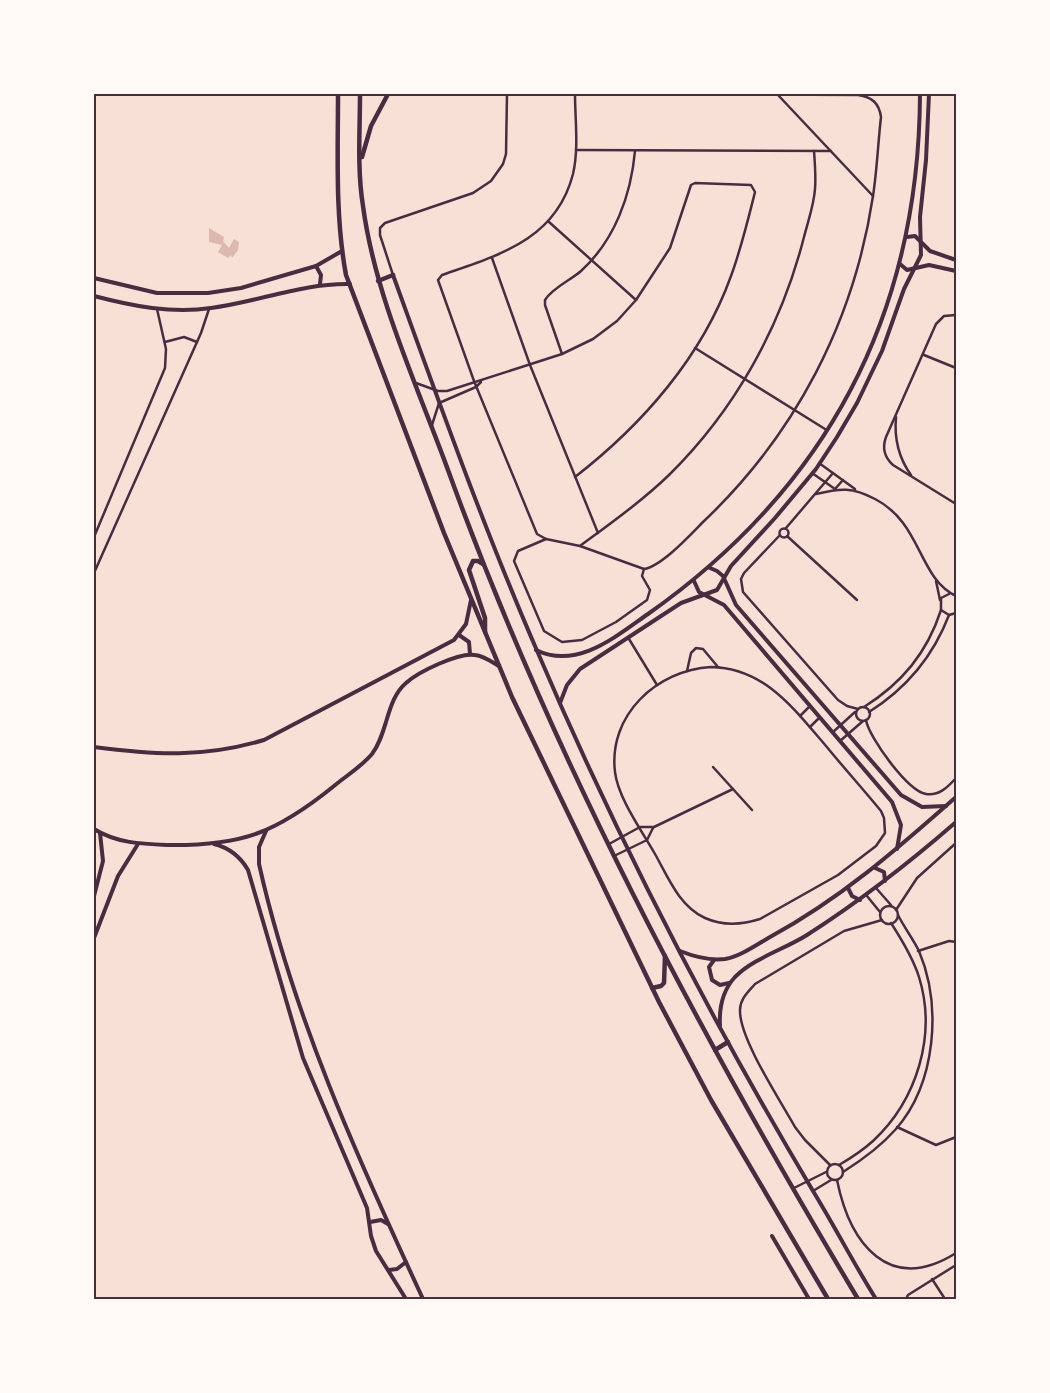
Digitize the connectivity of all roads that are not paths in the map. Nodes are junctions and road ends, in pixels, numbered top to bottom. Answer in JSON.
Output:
{"nodes":[{"id":1,"x":338,"y":94,"type":"edge"},
{"id":2,"x":360,"y":94,"type":"edge"},
{"id":3,"x":388,"y":94,"type":"edge"},
{"id":4,"x":508,"y":94,"type":"edge"},
{"id":5,"x":575,"y":94,"type":"edge"},
{"id":6,"x":665,"y":94,"type":"edge"},
{"id":7,"x":676,"y":94,"type":"edge"},
{"id":8,"x":681,"y":94,"type":"edge"},
{"id":9,"x":778,"y":94,"type":"edge"},
{"id":10,"x":920,"y":94,"type":"edge"},
{"id":11,"x":929,"y":94,"type":"edge"},
{"id":12,"x":576,"y":150,"type":"junction"},
{"id":13,"x":635,"y":151,"type":"junction"},
{"id":14,"x":814,"y":151,"type":"junction"},
{"id":15,"x":831,"y":151,"type":"junction"},
{"id":16,"x":360,"y":163,"type":"junction"},
{"id":17,"x":873,"y":196,"type":"junction"},
{"id":18,"x":549,"y":222,"type":"junction"},
{"id":19,"x":907,"y":238,"type":"junction"},
{"id":20,"x":919,"y":239,"type":"junction"},
{"id":21,"x":342,"y":251,"type":"junction"},
{"id":22,"x":492,"y":258,"type":"junction"},
{"id":23,"x":956,"y":260,"type":"edge"},
{"id":24,"x":592,"y":261,"type":"junction"},
{"id":25,"x":900,"y":264,"type":"junction"},
{"id":26,"x":316,"y":266,"type":"junction"},
{"id":27,"x":914,"y":269,"type":"junction"},
{"id":28,"x":956,"y":271,"type":"edge"},
{"id":29,"x":393,"y":275,"type":"junction"},
{"id":30,"x":94,"y":278,"type":"edge"},
{"id":31,"x":378,"y":282,"type":"junction"},
{"id":32,"x":320,"y":284,"type":"junction"},
{"id":33,"x":350,"y":284,"type":"junction"},
{"id":34,"x":94,"y":296,"type":"edge"},
{"id":35,"x":636,"y":300,"type":"junction"},
{"id":36,"x":157,"y":308,"type":"junction"},
{"id":37,"x":209,"y":309,"type":"junction"},
{"id":38,"x":956,"y":315,"type":"edge"},
{"id":39,"x":197,"y":342,"type":"junction"},
{"id":40,"x":164,"y":343,"type":"junction"},
{"id":41,"x":695,"y":348,"type":"junction"},
{"id":42,"x":562,"y":354,"type":"junction"},
{"id":43,"x":924,"y":355,"type":"junction"},
{"id":44,"x":530,"y":365,"type":"junction"},
{"id":45,"x":956,"y":368,"type":"edge"},
{"id":46,"x":745,"y":379,"type":"junction"},
{"id":47,"x":474,"y":381,"type":"junction"},
{"id":48,"x":481,"y":382,"type":"junction"},
{"id":49,"x":416,"y":383,"type":"junction"},
{"id":50,"x":476,"y":387,"type":"junction"},
{"id":51,"x":435,"y":390,"type":"junction"},
{"id":52,"x":439,"y":403,"type":"junction"},
{"id":53,"x":795,"y":410,"type":"junction"},
{"id":54,"x":896,"y":416,"type":"junction"},
{"id":55,"x":432,"y":426,"type":"junction"},
{"id":56,"x":827,"y":430,"type":"junction"},
{"id":57,"x":819,"y":463,"type":"junction"},
{"id":58,"x":812,"y":473,"type":"junction"},
{"id":59,"x":833,"y":473,"type":"junction"},
{"id":60,"x":912,"y":476,"type":"junction"},
{"id":61,"x":575,"y":477,"type":"junction"},
{"id":62,"x":843,"y":480,"type":"junction"},
{"id":63,"x":826,"y":482,"type":"junction"},
{"id":64,"x":835,"y":489,"type":"junction"},
{"id":65,"x":857,"y":490,"type":"junction"},
{"id":66,"x":816,"y":494,"type":"junction"},
{"id":67,"x":956,"y":504,"type":"edge"},
{"id":68,"x":786,"y":528,"type":"junction"},
{"id":69,"x":598,"y":533,"type":"junction"},
{"id":70,"x":780,"y":535,"type":"junction"},
{"id":71,"x":787,"y":536,"type":"junction"},
{"id":72,"x":94,"y":537,"type":"edge"},
{"id":73,"x":546,"y":539,"type":"junction"},
{"id":74,"x":580,"y":546,"type":"junction"},
{"id":75,"x":484,"y":565,"type":"junction"},
{"id":76,"x":710,"y":568,"type":"junction"},
{"id":77,"x":644,"y":569,"type":"junction"},
{"id":78,"x":94,"y":573,"type":"edge"},
{"id":79,"x":936,"y":579,"type":"junction"},
{"id":80,"x":724,"y":580,"type":"junction"},
{"id":81,"x":694,"y":581,"type":"junction"},
{"id":82,"x":949,"y":594,"type":"junction"},
{"id":83,"x":706,"y":595,"type":"junction"},
{"id":84,"x":956,"y":596,"type":"edge"},
{"id":85,"x":470,"y":598,"type":"junction"},
{"id":86,"x":857,"y":600,"type":"dead end"},
{"id":87,"x":940,"y":601,"type":"junction"},
{"id":88,"x":940,"y":610,"type":"junction"},
{"id":89,"x":956,"y":613,"type":"edge"},
{"id":90,"x":949,"y":616,"type":"junction"},
{"id":91,"x":485,"y":632,"type":"junction"},
{"id":92,"x":459,"y":635,"type":"junction"},
{"id":93,"x":629,"y":639,"type":"junction"},
{"id":94,"x":536,"y":650,"type":"junction"},
{"id":95,"x":470,"y":654,"type":"junction"},
{"id":96,"x":583,"y":654,"type":"junction"},
{"id":97,"x":588,"y":664,"type":"junction"},
{"id":98,"x":499,"y":666,"type":"junction"},
{"id":99,"x":719,"y":667,"type":"junction"},
{"id":100,"x":686,"y":671,"type":"junction"},
{"id":101,"x":657,"y":685,"type":"junction"},
{"id":102,"x":560,"y":703,"type":"junction"},
{"id":103,"x":809,"y":707,"type":"junction"},
{"id":104,"x":864,"y":707,"type":"junction"},
{"id":105,"x":857,"y":711,"type":"junction"},
{"id":106,"x":869,"y":712,"type":"junction"},
{"id":107,"x":800,"y":716,"type":"junction"},
{"id":108,"x":819,"y":718,"type":"junction"},
{"id":109,"x":865,"y":720,"type":"junction"},
{"id":110,"x":840,"y":726,"type":"junction"},
{"id":111,"x":810,"y":727,"type":"junction"},
{"id":112,"x":832,"y":733,"type":"junction"},
{"id":113,"x":848,"y":734,"type":"junction"},
{"id":114,"x":840,"y":741,"type":"junction"},
{"id":115,"x":94,"y":747,"type":"edge"},
{"id":116,"x":713,"y":767,"type":"dead end"},
{"id":117,"x":956,"y":778,"type":"edge"},
{"id":118,"x":733,"y":789,"type":"junction"},
{"id":119,"x":956,"y":797,"type":"edge"},
{"id":120,"x":946,"y":806,"type":"junction"},
{"id":121,"x":752,"y":810,"type":"dead end"},
{"id":122,"x":956,"y":822,"type":"edge"},
{"id":123,"x":640,"y":827,"type":"junction"},
{"id":124,"x":654,"y":827,"type":"junction"},
{"id":125,"x":94,"y":830,"type":"edge"},
{"id":126,"x":266,"y":831,"type":"junction"},
{"id":127,"x":100,"y":833,"type":"junction"},
{"id":128,"x":623,"y":836,"type":"junction"},
{"id":129,"x":647,"y":840,"type":"junction"},
{"id":130,"x":138,"y":844,"type":"junction"},
{"id":131,"x":214,"y":844,"type":"junction"},
{"id":132,"x":609,"y":844,"type":"junction"},
{"id":133,"x":956,"y":844,"type":"edge"},
{"id":134,"x":629,"y":849,"type":"junction"},
{"id":135,"x":897,"y":849,"type":"junction"},
{"id":136,"x":614,"y":856,"type":"junction"},
{"id":137,"x":876,"y":868,"type":"junction"},
{"id":138,"x":885,"y":881,"type":"junction"},
{"id":139,"x":848,"y":888,"type":"junction"},
{"id":140,"x":876,"y":888,"type":"junction"},
{"id":141,"x":94,"y":896,"type":"edge"},
{"id":142,"x":867,"y":896,"type":"junction"},
{"id":143,"x":861,"y":900,"type":"junction"},
{"id":144,"x":892,"y":906,"type":"junction"},
{"id":145,"x":896,"y":910,"type":"junction"},
{"id":146,"x":881,"y":912,"type":"junction"},
{"id":147,"x":898,"y":915,"type":"junction"},
{"id":148,"x":882,"y":920,"type":"junction"},
{"id":149,"x":891,"y":923,"type":"junction"},
{"id":150,"x":94,"y":938,"type":"edge"},
{"id":151,"x":956,"y":942,"type":"edge"},
{"id":152,"x":918,"y":950,"type":"junction"},
{"id":153,"x":680,"y":951,"type":"junction"},
{"id":154,"x":665,"y":954,"type":"junction"},
{"id":155,"x":714,"y":960,"type":"junction"},
{"id":156,"x":730,"y":984,"type":"junction"},
{"id":157,"x":652,"y":988,"type":"junction"},
{"id":158,"x":720,"y":1028,"type":"junction"},
{"id":159,"x":728,"y":1042,"type":"junction"},
{"id":160,"x":714,"y":1050,"type":"junction"},
{"id":161,"x":897,"y":1127,"type":"junction"},
{"id":162,"x":956,"y":1137,"type":"edge"},
{"id":163,"x":830,"y":1165,"type":"junction"},
{"id":164,"x":839,"y":1165,"type":"junction"},
{"id":165,"x":826,"y":1172,"type":"junction"},
{"id":166,"x":843,"y":1172,"type":"junction"},
{"id":167,"x":832,"y":1180,"type":"junction"},
{"id":168,"x":837,"y":1180,"type":"junction"},
{"id":169,"x":807,"y":1181,"type":"junction"},
{"id":170,"x":792,"y":1189,"type":"junction"},
{"id":171,"x":813,"y":1190,"type":"junction"},
{"id":172,"x":370,"y":1222,"type":"junction"},
{"id":173,"x":388,"y":1224,"type":"junction"},
{"id":174,"x":772,"y":1236,"type":"dead end"},
{"id":175,"x":956,"y":1253,"type":"edge"},
{"id":176,"x":406,"y":1262,"type":"junction"},
{"id":177,"x":956,"y":1265,"type":"edge"},
{"id":178,"x":389,"y":1270,"type":"junction"},
{"id":179,"x":932,"y":1279,"type":"junction"},
{"id":180,"x":827,"y":1298,"type":"edge"},
{"id":181,"x":406,"y":1299,"type":"edge"},
{"id":182,"x":423,"y":1299,"type":"edge"},
{"id":183,"x":809,"y":1299,"type":"edge"},
{"id":184,"x":820,"y":1299,"type":"edge"},
{"id":185,"x":858,"y":1299,"type":"edge"},
{"id":186,"x":876,"y":1299,"type":"edge"},
{"id":187,"x":906,"y":1299,"type":"edge"},
{"id":188,"x":945,"y":1299,"type":"edge"}],
"edges":[{"from":1,"to":21,"type":"main road"},
{"from":2,"to":16,"type":"main road"},
{"from":3,"to":16,"type":"main road"},
{"from":4,"to":29,"type":"street"},
{"from":5,"to":12,"type":"street"},
{"from":6,"to":7,"type":"street"},
{"from":7,"to":8,"type":"street"},
{"from":8,"to":9,"type":"street"},
{"from":9,"to":15,"type":"street"},
{"from":9,"to":17,"type":"street"},
{"from":10,"to":11,"type":"street"},
{"from":10,"to":19,"type":"street"},
{"from":11,"to":20,"type":"street"},
{"from":12,"to":13,"type":"street"},
{"from":12,"to":18,"type":"street"},
{"from":13,"to":14,"type":"street"},
{"from":13,"to":24,"type":"street"},
{"from":14,"to":15,"type":"street"},
{"from":14,"to":46,"type":"street"},
{"from":15,"to":17,"type":"street"},
{"from":16,"to":31,"type":"main road"},
{"from":17,"to":53,"type":"street"},
{"from":18,"to":22,"type":"street"},
{"from":18,"to":24,"type":"street"},
{"from":19,"to":20,"type":"street"},
{"from":19,"to":25,"type":"street"},
{"from":20,"to":23,"type":"street"},
{"from":20,"to":27,"type":"street"},
{"from":21,"to":26,"type":"street"},
{"from":21,"to":33,"type":"main road"},
{"from":22,"to":44,"type":"street"},
{"from":22,"to":47,"type":"street"},
{"from":24,"to":35,"type":"street"},
{"from":24,"to":42,"type":"street"},
{"from":25,"to":27,"type":"street"},
{"from":25,"to":56,"type":"street"},
{"from":26,"to":30,"type":"street"},
{"from":26,"to":32,"type":"street"},
{"from":27,"to":28,"type":"street"},
{"from":27,"to":57,"type":"street"},
{"from":29,"to":31,"type":"main road"},
{"from":29,"to":51,"type":"street"},
{"from":31,"to":49,"type":"main road"},
{"from":32,"to":33,"type":"street"},
{"from":32,"to":37,"type":"street"},
{"from":33,"to":85,"type":"main road"},
{"from":34,"to":36,"type":"street"},
{"from":35,"to":41,"type":"street"},
{"from":35,"to":42,"type":"street"},
{"from":36,"to":37,"type":"street"},
{"from":36,"to":40,"type":"street"},
{"from":37,"to":39,"type":"street"},
{"from":38,"to":43,"type":"street"},
{"from":39,"to":40,"type":"street"},
{"from":39,"to":78,"type":"street"},
{"from":40,"to":72,"type":"street"},
{"from":41,"to":46,"type":"street"},
{"from":41,"to":61,"type":"street"},
{"from":42,"to":44,"type":"street"},
{"from":43,"to":45,"type":"street"},
{"from":43,"to":54,"type":"street"},
{"from":44,"to":48,"type":"street"},
{"from":44,"to":61,"type":"street"},
{"from":46,"to":53,"type":"street"},
{"from":46,"to":69,"type":"street"},
{"from":47,"to":48,"type":"street"},
{"from":47,"to":50,"type":"street"},
{"from":47,"to":51,"type":"street"},
{"from":48,"to":50,"type":"street"},
{"from":49,"to":51,"type":"street"},
{"from":49,"to":55,"type":"main road"},
{"from":50,"to":52,"type":"street"},
{"from":50,"to":73,"type":"street"},
{"from":51,"to":52,"type":"street"},
{"from":52,"to":55,"type":"street"},
{"from":52,"to":94,"type":"street"},
{"from":53,"to":56,"type":"street"},
{"from":53,"to":77,"type":"street"},
{"from":54,"to":60,"type":"street"},
{"from":54,"to":60,"type":"street"},
{"from":55,"to":75,"type":"main road"},
{"from":56,"to":76,"type":"street"},
{"from":57,"to":58,"type":"street"},
{"from":57,"to":59,"type":"street"},
{"from":58,"to":63,"type":"street"},
{"from":58,"to":80,"type":"street"},
{"from":59,"to":62,"type":"street"},
{"from":59,"to":63,"type":"street"},
{"from":60,"to":67,"type":"street"},
{"from":61,"to":69,"type":"street"},
{"from":62,"to":64,"type":"street"},
{"from":62,"to":65,"type":"street"},
{"from":63,"to":64,"type":"street"},
{"from":63,"to":66,"type":"street"},
{"from":64,"to":65,"type":"street"},
{"from":64,"to":66,"type":"street"},
{"from":65,"to":79,"type":"street"},
{"from":66,"to":68,"type":"street"},
{"from":68,"to":70,"type":"street"},
{"from":68,"to":71,"type":"street"},
{"from":69,"to":74,"type":"street"},
{"from":70,"to":71,"type":"street"},
{"from":70,"to":105,"type":"street"},
{"from":71,"to":86,"type":"street"},
{"from":73,"to":74,"type":"street"},
{"from":73,"to":77,"type":"street"},
{"from":74,"to":77,"type":"street"},
{"from":75,"to":91,"type":"main road"},
{"from":75,"to":132,"type":"main road"},
{"from":76,"to":80,"type":"street"},
{"from":76,"to":81,"type":"street"},
{"from":79,"to":82,"type":"street"},
{"from":79,"to":87,"type":"street"},
{"from":80,"to":83,"type":"street"},
{"from":80,"to":110,"type":"street"},
{"from":81,"to":83,"type":"street"},
{"from":81,"to":96,"type":"street"},
{"from":82,"to":84,"type":"street"},
{"from":82,"to":87,"type":"street"},
{"from":83,"to":93,"type":"street"},
{"from":83,"to":103,"type":"street"},
{"from":85,"to":91,"type":"main road"},
{"from":85,"to":92,"type":"street"},
{"from":87,"to":88,"type":"street"},
{"from":88,"to":90,"type":"street"},
{"from":88,"to":104,"type":"street"},
{"from":89,"to":90,"type":"street"},
{"from":90,"to":106,"type":"street"},
{"from":91,"to":98,"type":"main road"},
{"from":92,"to":95,"type":"street"},
{"from":92,"to":115,"type":"street"},
{"from":93,"to":97,"type":"street"},
{"from":93,"to":101,"type":"street"},
{"from":94,"to":96,"type":"street"},
{"from":94,"to":102,"type":"street"},
{"from":95,"to":98,"type":"street"},
{"from":95,"to":126,"type":"street"},
{"from":96,"to":97,"type":"street"},
{"from":97,"to":102,"type":"street"},
{"from":98,"to":157,"type":"main road"},
{"from":99,"to":100,"type":"street"},
{"from":99,"to":100,"type":"street"},
{"from":99,"to":107,"type":"street"},
{"from":100,"to":101,"type":"street"},
{"from":101,"to":123,"type":"street"},
{"from":102,"to":128,"type":"street"},
{"from":103,"to":107,"type":"street"},
{"from":103,"to":108,"type":"street"},
{"from":104,"to":105,"type":"street"},
{"from":104,"to":106,"type":"street"},
{"from":105,"to":109,"type":"street"},
{"from":105,"to":110,"type":"street"},
{"from":106,"to":109,"type":"street"},
{"from":107,"to":111,"type":"street"},
{"from":108,"to":111,"type":"street"},
{"from":108,"to":112,"type":"street"},
{"from":109,"to":113,"type":"street"},
{"from":109,"to":117,"type":"street"},
{"from":110,"to":112,"type":"street"},
{"from":110,"to":113,"type":"street"},
{"from":111,"to":129,"type":"street"},
{"from":112,"to":114,"type":"street"},
{"from":113,"to":114,"type":"street"},
{"from":113,"to":120,"type":"street"},
{"from":114,"to":135,"type":"street"},
{"from":116,"to":118,"type":"street"},
{"from":118,"to":121,"type":"street"},
{"from":118,"to":124,"type":"street"},
{"from":119,"to":120,"type":"street"},
{"from":120,"to":135,"type":"street"},
{"from":122,"to":138,"type":"street"},
{"from":123,"to":124,"type":"street"},
{"from":123,"to":128,"type":"street"},
{"from":123,"to":129,"type":"street"},
{"from":124,"to":129,"type":"street"},
{"from":125,"to":127,"type":"street"},
{"from":126,"to":131,"type":"street"},
{"from":126,"to":173,"type":"street"},
{"from":127,"to":130,"type":"street"},
{"from":127,"to":141,"type":"street"},
{"from":128,"to":132,"type":"street"},
{"from":128,"to":134,"type":"street"},
{"from":129,"to":134,"type":"street"},
{"from":130,"to":131,"type":"street"},
{"from":130,"to":150,"type":"street"},
{"from":131,"to":172,"type":"street"},
{"from":132,"to":136,"type":"main road"},
{"from":133,"to":145,"type":"street"},
{"from":134,"to":136,"type":"street"},
{"from":134,"to":153,"type":"street"},
{"from":135,"to":137,"type":"street"},
{"from":136,"to":154,"type":"main road"},
{"from":137,"to":138,"type":"street"},
{"from":137,"to":139,"type":"street"},
{"from":138,"to":140,"type":"street"},
{"from":139,"to":143,"type":"street"},
{"from":139,"to":155,"type":"street"},
{"from":140,"to":142,"type":"street"},
{"from":140,"to":144,"type":"street"},
{"from":142,"to":143,"type":"street"},
{"from":142,"to":146,"type":"street"},
{"from":143,"to":156,"type":"street"},
{"from":144,"to":145,"type":"street"},
{"from":144,"to":146,"type":"street"},
{"from":145,"to":147,"type":"street"},
{"from":146,"to":148,"type":"street"},
{"from":147,"to":149,"type":"street"},
{"from":147,"to":152,"type":"street"},
{"from":148,"to":149,"type":"street"},
{"from":148,"to":163,"type":"street"},
{"from":149,"to":164,"type":"street"},
{"from":151,"to":152,"type":"street"},
{"from":152,"to":161,"type":"street"},
{"from":153,"to":155,"type":"street"},
{"from":153,"to":158,"type":"street"},
{"from":154,"to":157,"type":"main road"},
{"from":154,"to":160,"type":"main road"},
{"from":155,"to":156,"type":"street"},
{"from":156,"to":158,"type":"street"},
{"from":157,"to":180,"type":"main road"},
{"from":158,"to":159,"type":"street"},
{"from":159,"to":160,"type":"main road"},
{"from":159,"to":169,"type":"street"},
{"from":160,"to":170,"type":"main road"},
{"from":161,"to":162,"type":"street"},
{"from":161,"to":166,"type":"street"},
{"from":163,"to":164,"type":"street"},
{"from":163,"to":165,"type":"street"},
{"from":164,"to":166,"type":"street"},
{"from":165,"to":167,"type":"street"},
{"from":165,"to":169,"type":"street"},
{"from":166,"to":168,"type":"street"},
{"from":167,"to":168,"type":"street"},
{"from":167,"to":171,"type":"street"},
{"from":168,"to":175,"type":"street"},
{"from":169,"to":170,"type":"street"},
{"from":169,"to":171,"type":"street"},
{"from":170,"to":185,"type":"main road"},
{"from":171,"to":186,"type":"street"},
{"from":172,"to":173,"type":"street"},
{"from":172,"to":178,"type":"street"},
{"from":173,"to":176,"type":"street"},
{"from":174,"to":183,"type":"street"},
{"from":176,"to":178,"type":"street"},
{"from":176,"to":182,"type":"street"},
{"from":177,"to":179,"type":"street"},
{"from":178,"to":181,"type":"street"},
{"from":179,"to":187,"type":"street"},
{"from":179,"to":188,"type":"street"},
{"from":180,"to":184,"type":"main road"}]}
